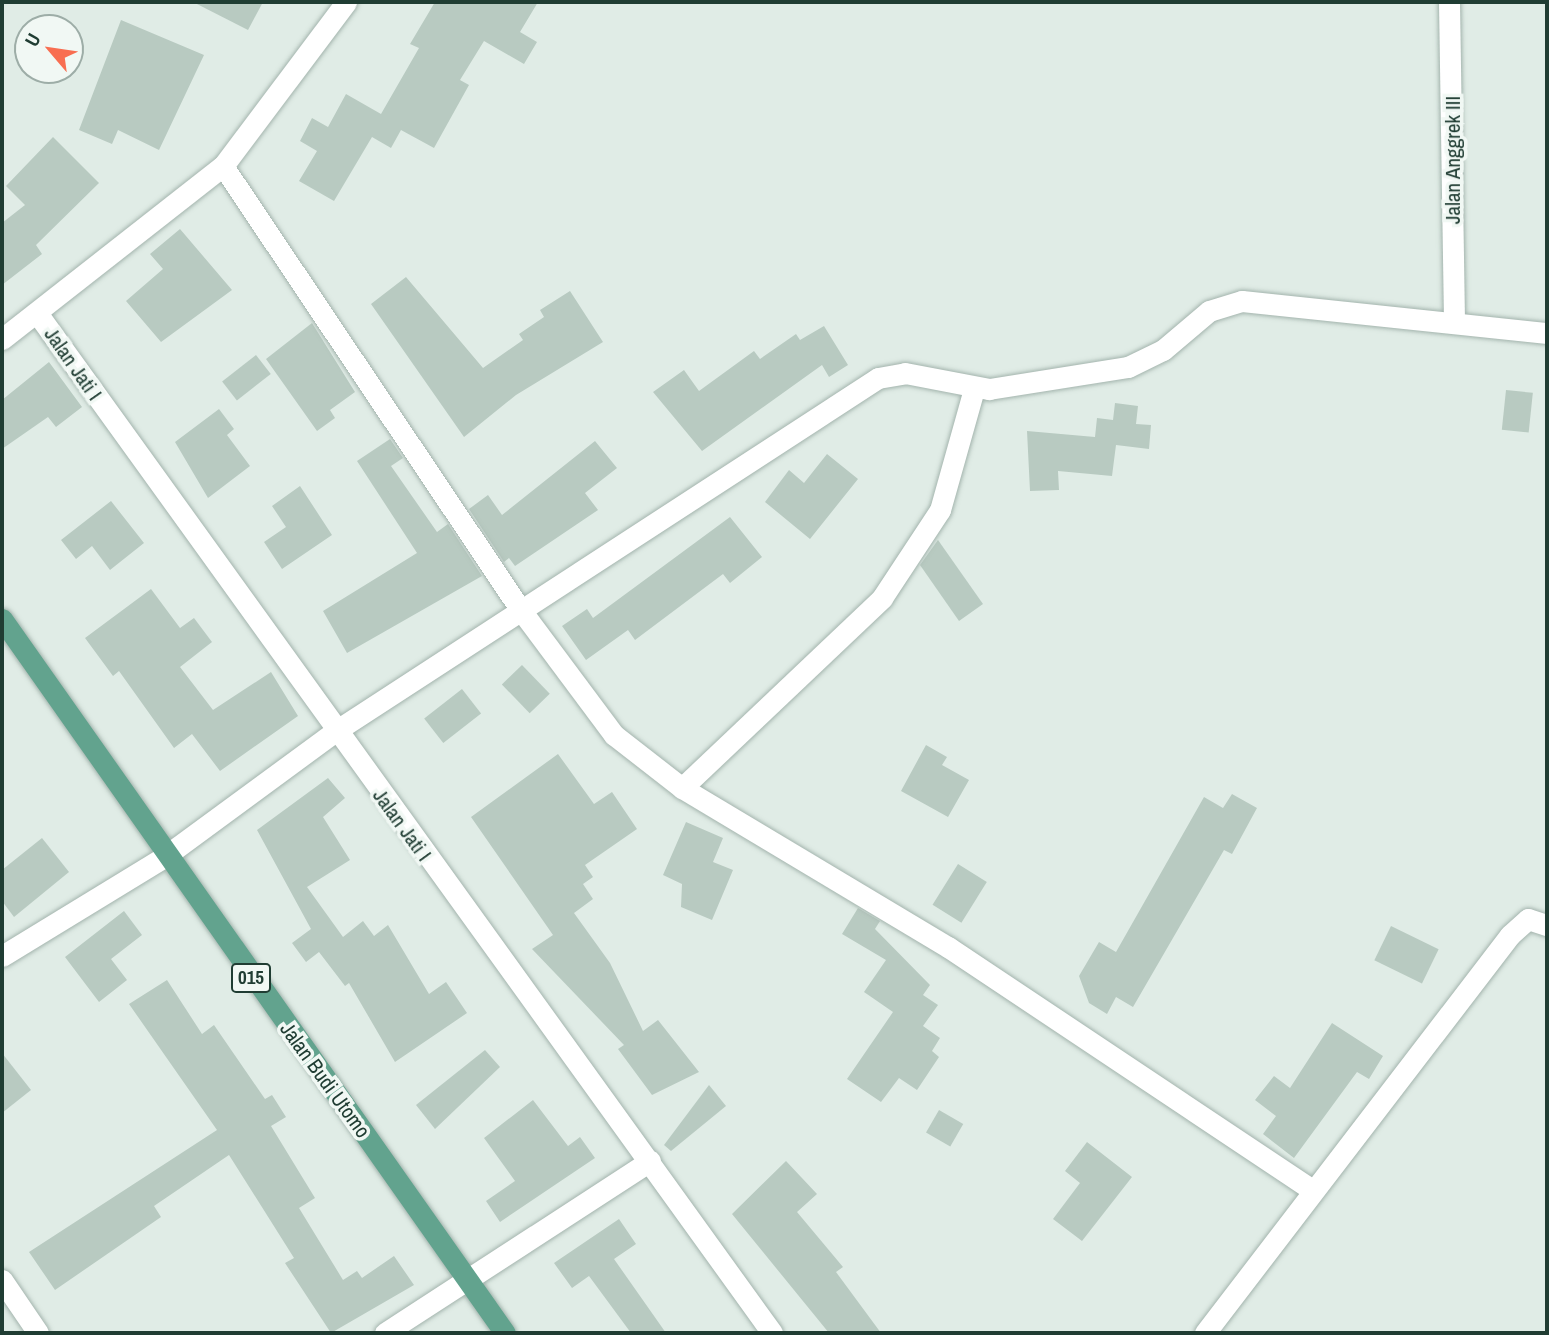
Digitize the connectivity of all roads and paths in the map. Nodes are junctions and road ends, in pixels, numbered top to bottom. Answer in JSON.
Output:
{"nodes":[{"id":1,"x":346,"y":2,"type":"edge"},
{"id":2,"x":1450,"y":2,"type":"edge"},
{"id":3,"x":223,"y":166,"type":"junction"},
{"id":4,"x":37,"y":313,"type":"junction"},
{"id":5,"x":1454,"y":319,"type":"junction"},
{"id":6,"x":1547,"y":333,"type":"edge"},
{"id":7,"x":2,"y":339,"type":"edge"},
{"id":8,"x":974,"y":389,"type":"junction"},
{"id":9,"x":520,"y":609,"type":"junction"},
{"id":10,"x":2,"y":619,"type":"edge"},
{"id":11,"x":334,"y":732,"type":"junction"},
{"id":12,"x":682,"y":788,"type":"junction"},
{"id":13,"x":164,"y":857,"type":"junction"},
{"id":14,"x":1547,"y":925,"type":"edge"},
{"id":15,"x":2,"y":956,"type":"edge"},
{"id":16,"x":650,"y":1161,"type":"junction"},
{"id":17,"x":1312,"y":1191,"type":"junction"},
{"id":18,"x":2,"y":1280,"type":"edge"},
{"id":19,"x":469,"y":1281,"type":"junction"},
{"id":20,"x":38,"y":1333,"type":"edge"},
{"id":21,"x":386,"y":1333,"type":"edge"},
{"id":22,"x":506,"y":1333,"type":"edge"},
{"id":23,"x":772,"y":1333,"type":"edge"},
{"id":24,"x":1206,"y":1333,"type":"edge"}],
"edges":[{"from":1,"to":3,"type":"street"},
{"from":2,"to":5,"type":"street","name":"Jalan Anggrek III"},
{"from":3,"to":4,"type":"street"},
{"from":3,"to":9,"type":"street"},
{"from":4,"to":7,"type":"street"},
{"from":4,"to":11,"type":"street","name":"Jalan Jati I"},
{"from":5,"to":6,"type":"street"},
{"from":5,"to":8,"type":"street"},
{"from":8,"to":9,"type":"street"},
{"from":8,"to":12,"type":"street"},
{"from":9,"to":11,"type":"street"},
{"from":9,"to":12,"type":"street"},
{"from":10,"to":13,"type":"main road","name":"Jalan Budi Utomo","number":"015"},
{"from":11,"to":13,"type":"street"},
{"from":11,"to":16,"type":"street","name":"Jalan Jati I"},
{"from":12,"to":17,"type":"street"},
{"from":13,"to":15,"type":"street"},
{"from":13,"to":19,"type":"main road","name":"Jalan Budi Utomo","number":"015"},
{"from":14,"to":17,"type":"street"},
{"from":16,"to":19,"type":"street"},
{"from":16,"to":23,"type":"street","name":"Jalan Jati I"},
{"from":17,"to":24,"type":"street"},
{"from":18,"to":20,"type":"street"},
{"from":19,"to":21,"type":"street"},
{"from":19,"to":22,"type":"main road","name":"Jalan Budi Utomo","number":"015"}]}
